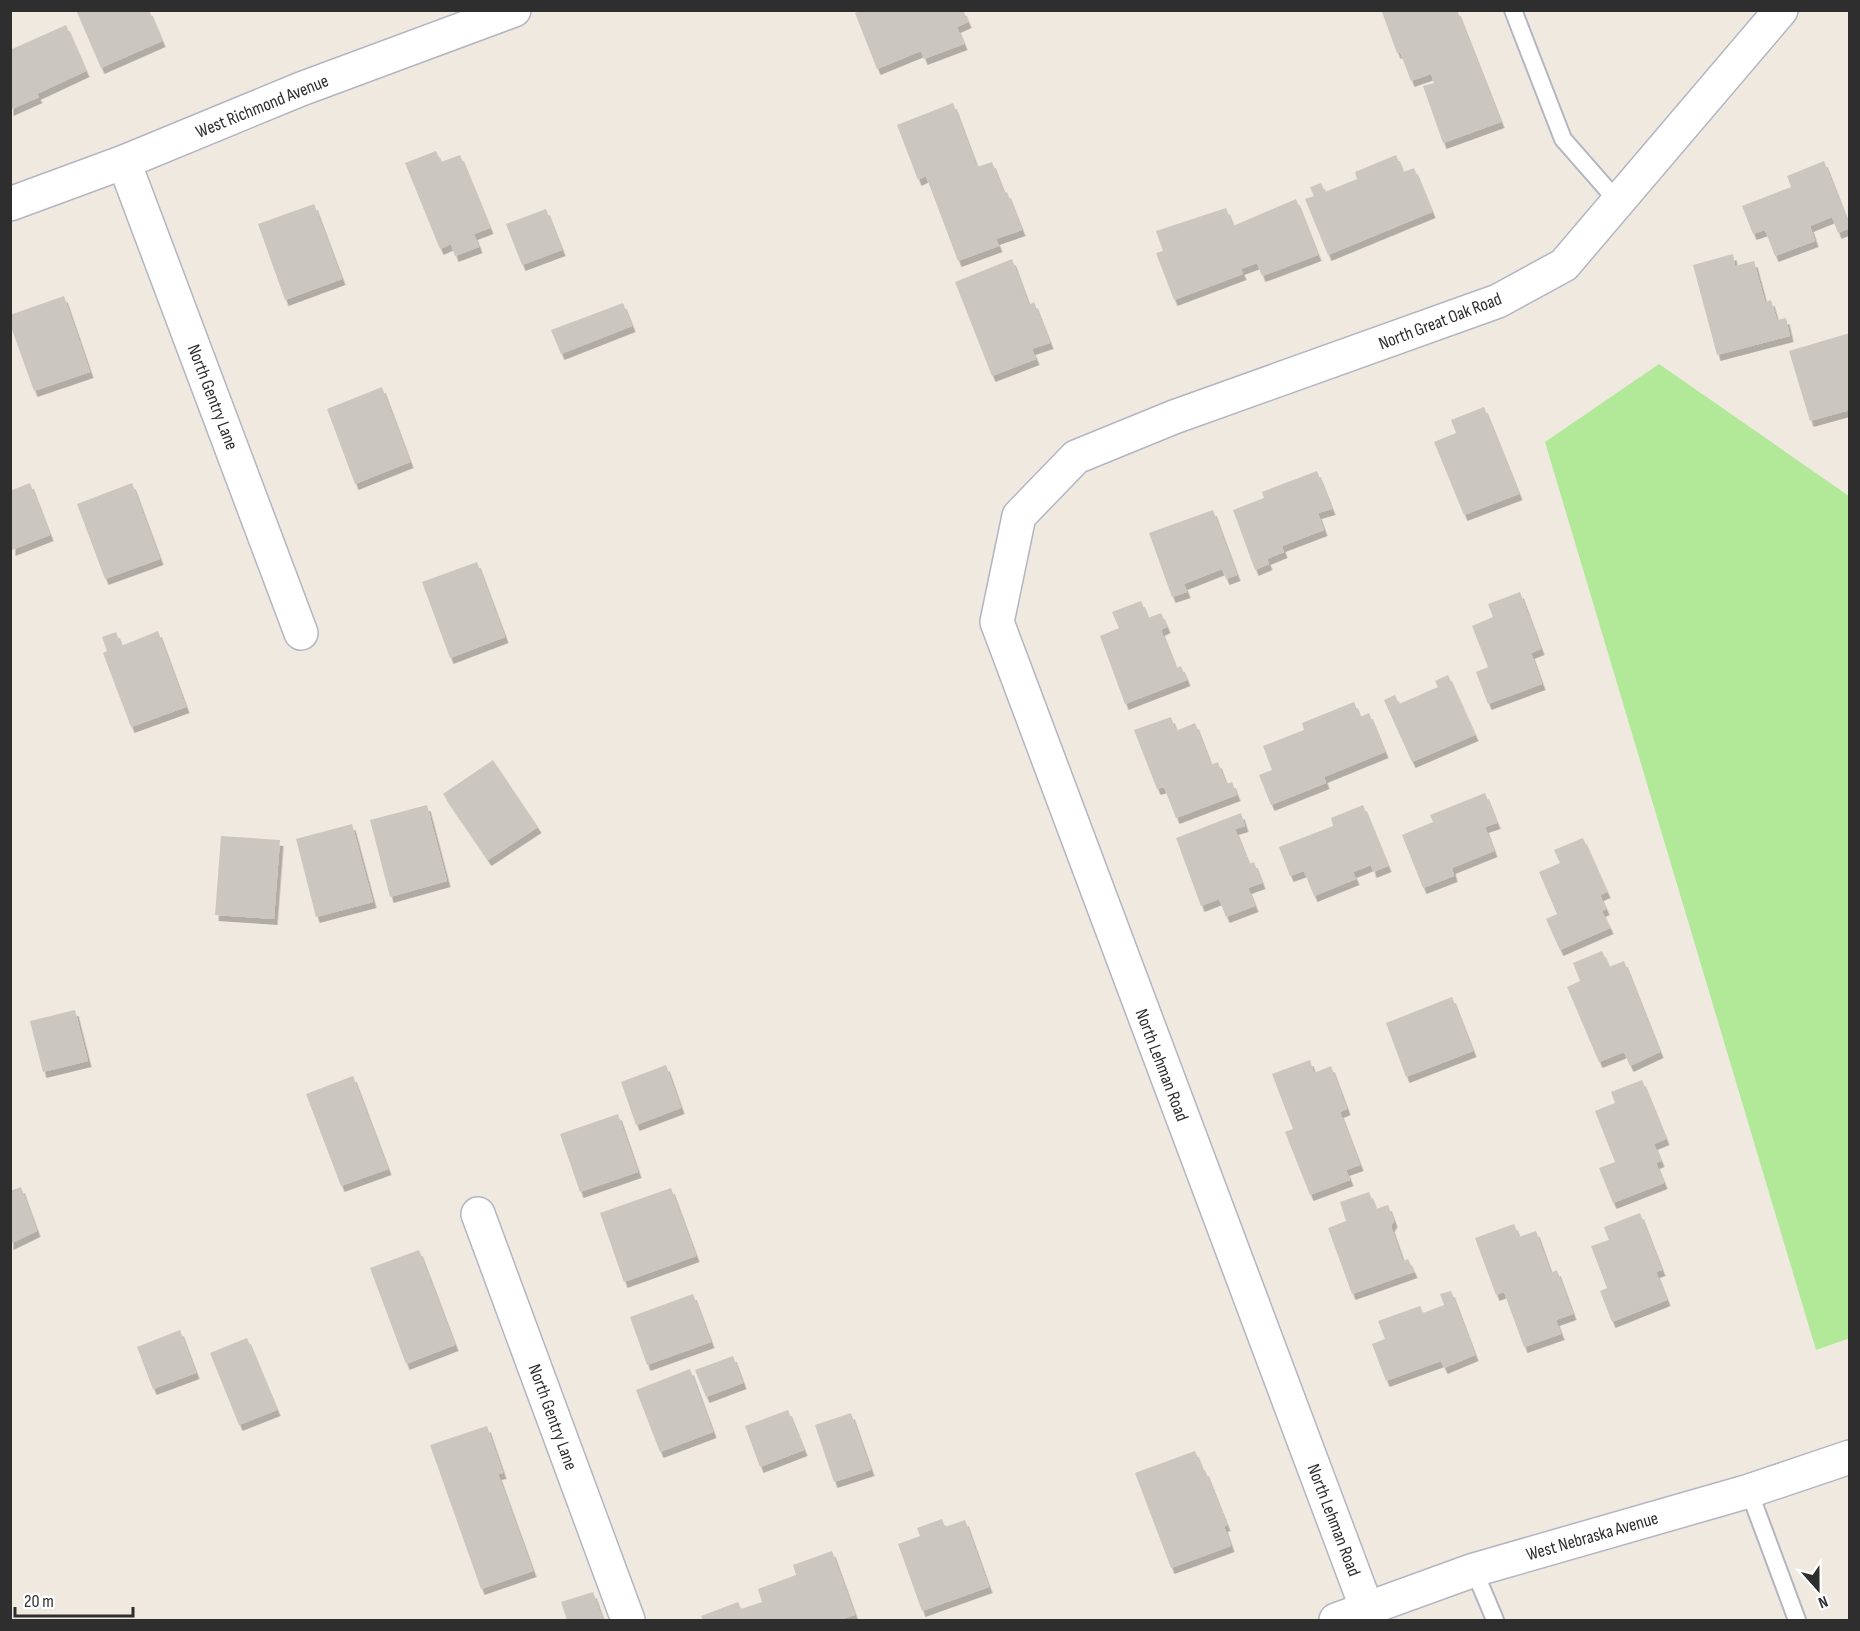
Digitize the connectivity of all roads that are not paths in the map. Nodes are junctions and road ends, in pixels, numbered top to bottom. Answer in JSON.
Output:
{"nodes":[{"id":1,"x":514,"y":10,"type":"edge"},
{"id":2,"x":1513,"y":10,"type":"edge"},
{"id":3,"x":1781,"y":10,"type":"edge"},
{"id":4,"x":124,"y":162,"type":"junction"},
{"id":5,"x":1619,"y":203,"type":"junction"},
{"id":6,"x":10,"y":204,"type":"edge"},
{"id":7,"x":1019,"y":516,"type":"joint"},
{"id":8,"x":302,"y":633,"type":"dead end"},
{"id":9,"x":478,"y":1214,"type":"dead end"},
{"id":10,"x":1850,"y":1456,"type":"edge"},
{"id":11,"x":1749,"y":1491,"type":"junction"},
{"id":12,"x":1474,"y":1570,"type":"junction"},
{"id":13,"x":1367,"y":1609,"type":"junction"},
{"id":14,"x":628,"y":1620,"type":"edge"},
{"id":15,"x":1336,"y":1620,"type":"edge"},
{"id":16,"x":1495,"y":1620,"type":"edge"},
{"id":17,"x":1797,"y":1620,"type":"edge"}],
"edges":[{"from":1,"to":4,"type":"street","name":"West Richmond Avenue"},
{"from":2,"to":5,"type":"lane"},
{"from":3,"to":5,"type":"street","name":"North Great Oak Road"},
{"from":4,"to":6,"type":"street","name":"West Richmond Avenue"},
{"from":4,"to":8,"type":"street","name":"North Gentry Lane"},
{"from":5,"to":7,"type":"street","name":"North Great Oak Road"},
{"from":7,"to":13,"type":"street","name":"North Lehman Road"},
{"from":9,"to":14,"type":"street","name":"North Gentry Lane"},
{"from":10,"to":11,"type":"street","name":"West Nebraska Avenue"},
{"from":11,"to":12,"type":"street","name":"West Nebraska Avenue"},
{"from":11,"to":17,"type":"lane"},
{"from":12,"to":13,"type":"street","name":"West Nebraska Avenue"},
{"from":12,"to":16,"type":"lane"},
{"from":13,"to":15,"type":"street","name":"West Nebraska Avenue"}]}
